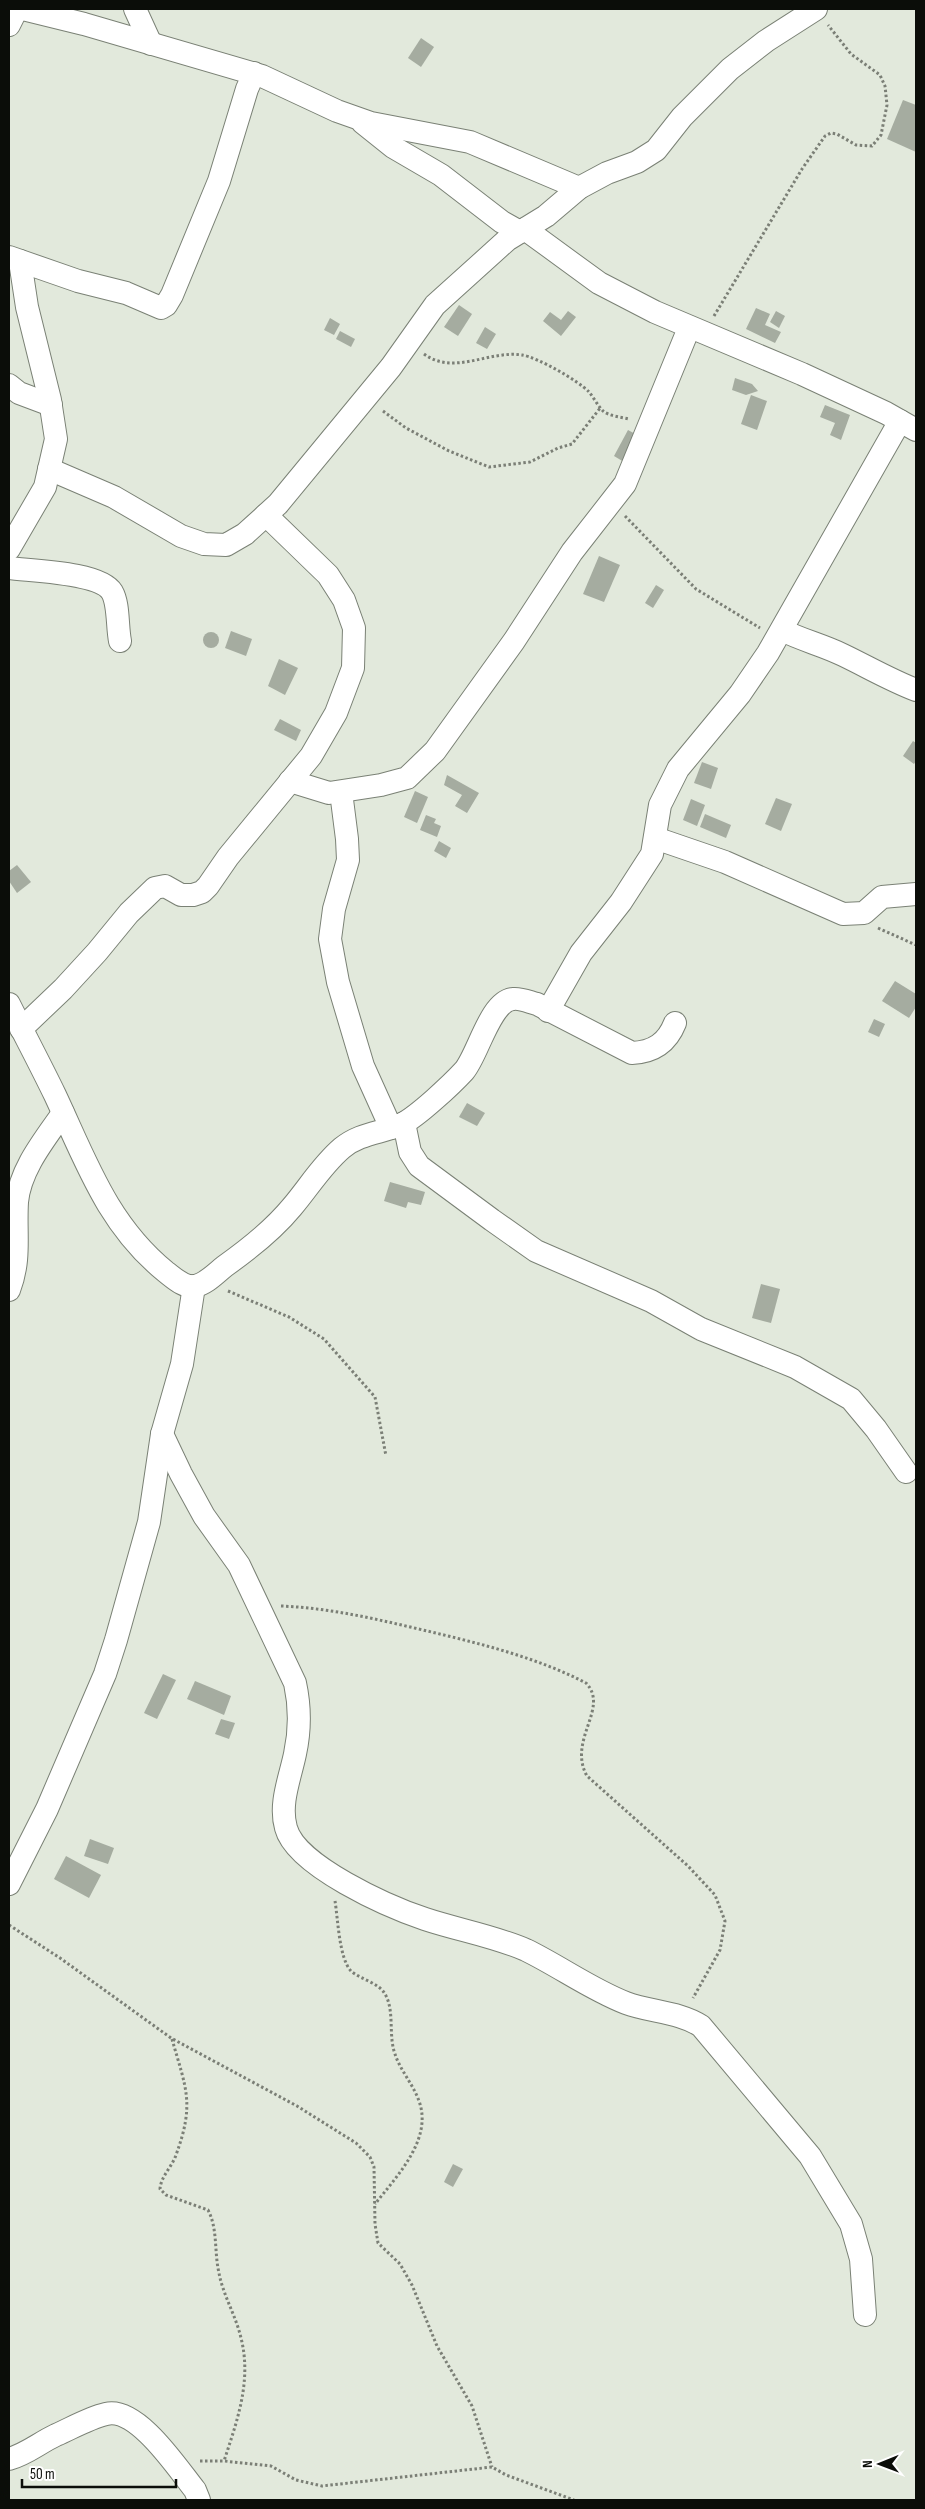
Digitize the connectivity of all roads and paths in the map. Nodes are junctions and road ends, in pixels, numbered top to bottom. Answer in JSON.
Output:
{"nodes":[{"id":1,"x":17,"y":9,"type":"edge"},
{"id":2,"x":23,"y":9,"type":"edge"},
{"id":3,"x":135,"y":9,"type":"edge"},
{"id":4,"x":816,"y":9,"type":"edge"},
{"id":5,"x":9,"y":24,"type":"edge"},
{"id":6,"x":151,"y":44,"type":"junction"},
{"id":7,"x":254,"y":73,"type":"junction"},
{"id":8,"x":357,"y":118,"type":"junction"},
{"id":9,"x":579,"y":188,"type":"junction"},
{"id":10,"x":523,"y":231,"type":"junction"},
{"id":11,"x":14,"y":259,"type":"edge"},
{"id":12,"x":697,"y":331,"type":"junction"},
{"id":13,"x":408,"y":343,"type":"junction"},
{"id":14,"x":9,"y":385,"type":"edge"},
{"id":15,"x":366,"y":398,"type":"junction"},
{"id":16,"x":51,"y":405,"type":"junction"},
{"id":17,"x":601,"y":408,"type":"junction"},
{"id":18,"x":652,"y":421,"type":"junction"},
{"id":19,"x":910,"y":422,"type":"edge"},
{"id":20,"x":49,"y":470,"type":"junction"},
{"id":21,"x":611,"y":501,"type":"junction"},
{"id":22,"x":266,"y":515,"type":"junction"},
{"id":23,"x":9,"y":549,"type":"edge"},
{"id":24,"x":9,"y":568,"type":"edge"},
{"id":25,"x":779,"y":634,"type":"junction"},
{"id":26,"x":120,"y":641,"type":"dead end"},
{"id":27,"x":916,"y":690,"type":"edge"},
{"id":28,"x":290,"y":781,"type":"junction"},
{"id":29,"x":341,"y":792,"type":"junction"},
{"id":30,"x":655,"y":838,"type":"junction"},
{"id":31,"x":916,"y":894,"type":"edge"},
{"id":32,"x":864,"y":913,"type":"junction"},
{"id":33,"x":916,"y":945,"type":"edge"},
{"id":34,"x":9,"y":1004,"type":"edge"},
{"id":35,"x":548,"y":1011,"type":"junction"},
{"id":36,"x":675,"y":1023,"type":"dead end"},
{"id":37,"x":21,"y":1029,"type":"junction"},
{"id":38,"x":63,"y":1113,"type":"junction"},
{"id":39,"x":397,"y":1125,"type":"junction"},
{"id":40,"x":200,"y":1284,"type":"junction"},
{"id":41,"x":9,"y":1290,"type":"edge"},
{"id":42,"x":162,"y":1434,"type":"junction"},
{"id":43,"x":386,"y":1456,"type":"dead end"},
{"id":44,"x":906,"y":1472,"type":"dead end"},
{"id":45,"x":258,"y":1606,"type":"junction"},
{"id":46,"x":330,"y":1874,"type":"junction"},
{"id":47,"x":9,"y":1884,"type":"edge"},
{"id":48,"x":9,"y":1925,"type":"edge"},
{"id":49,"x":691,"y":2020,"type":"junction"},
{"id":50,"x":171,"y":2038,"type":"junction"},
{"id":51,"x":375,"y":2205,"type":"junction"},
{"id":52,"x":865,"y":2316,"type":"dead end"},
{"id":53,"x":9,"y":2459,"type":"edge"},
{"id":54,"x":224,"y":2461,"type":"junction"},
{"id":55,"x":172,"y":2462,"type":"junction"},
{"id":56,"x":492,"y":2467,"type":"junction"},
{"id":57,"x":199,"y":2500,"type":"edge"},
{"id":58,"x":574,"y":2500,"type":"edge"}],
"edges":[{"from":1,"to":5,"type":"street"},
{"from":2,"to":6,"type":"street"},
{"from":3,"to":6,"type":"street"},
{"from":4,"to":9,"type":"street"},
{"from":4,"to":12,"type":"path"},
{"from":6,"to":7,"type":"street"},
{"from":7,"to":8,"type":"street"},
{"from":7,"to":11,"type":"street"},
{"from":8,"to":9,"type":"street"},
{"from":8,"to":10,"type":"street"},
{"from":9,"to":10,"type":"street"},
{"from":10,"to":12,"type":"street"},
{"from":10,"to":13,"type":"street"},
{"from":11,"to":16,"type":"street"},
{"from":12,"to":18,"type":"street"},
{"from":12,"to":19,"type":"street"},
{"from":13,"to":15,"type":"street"},
{"from":13,"to":17,"type":"path"},
{"from":14,"to":16,"type":"street"},
{"from":15,"to":17,"type":"path"},
{"from":15,"to":22,"type":"street"},
{"from":16,"to":20,"type":"street"},
{"from":17,"to":18,"type":"path"},
{"from":18,"to":21,"type":"street"},
{"from":19,"to":25,"type":"street"},
{"from":20,"to":22,"type":"street"},
{"from":20,"to":23,"type":"street"},
{"from":21,"to":25,"type":"path"},
{"from":21,"to":29,"type":"street"},
{"from":22,"to":28,"type":"street"},
{"from":24,"to":26,"type":"street"},
{"from":25,"to":27,"type":"street"},
{"from":25,"to":30,"type":"street"},
{"from":28,"to":29,"type":"street"},
{"from":28,"to":37,"type":"street"},
{"from":29,"to":39,"type":"street"},
{"from":30,"to":32,"type":"street"},
{"from":30,"to":35,"type":"street"},
{"from":31,"to":32,"type":"street"},
{"from":32,"to":33,"type":"path"},
{"from":34,"to":37,"type":"street"},
{"from":35,"to":36,"type":"street"},
{"from":35,"to":39,"type":"street"},
{"from":37,"to":38,"type":"street"},
{"from":38,"to":40,"type":"street"},
{"from":38,"to":41,"type":"street"},
{"from":39,"to":40,"type":"street"},
{"from":39,"to":44,"type":"street"},
{"from":40,"to":42,"type":"street"},
{"from":40,"to":43,"type":"path"},
{"from":42,"to":45,"type":"street"},
{"from":42,"to":47,"type":"street"},
{"from":45,"to":46,"type":"street"},
{"from":45,"to":49,"type":"path"},
{"from":46,"to":49,"type":"street"},
{"from":46,"to":51,"type":"path"},
{"from":48,"to":50,"type":"path"},
{"from":49,"to":52,"type":"street"},
{"from":50,"to":51,"type":"path"},
{"from":50,"to":54,"type":"path"},
{"from":51,"to":56,"type":"path"},
{"from":53,"to":55,"type":"street"},
{"from":54,"to":55,"type":"path"},
{"from":54,"to":56,"type":"path"},
{"from":55,"to":57,"type":"street"},
{"from":56,"to":58,"type":"path"}]}
